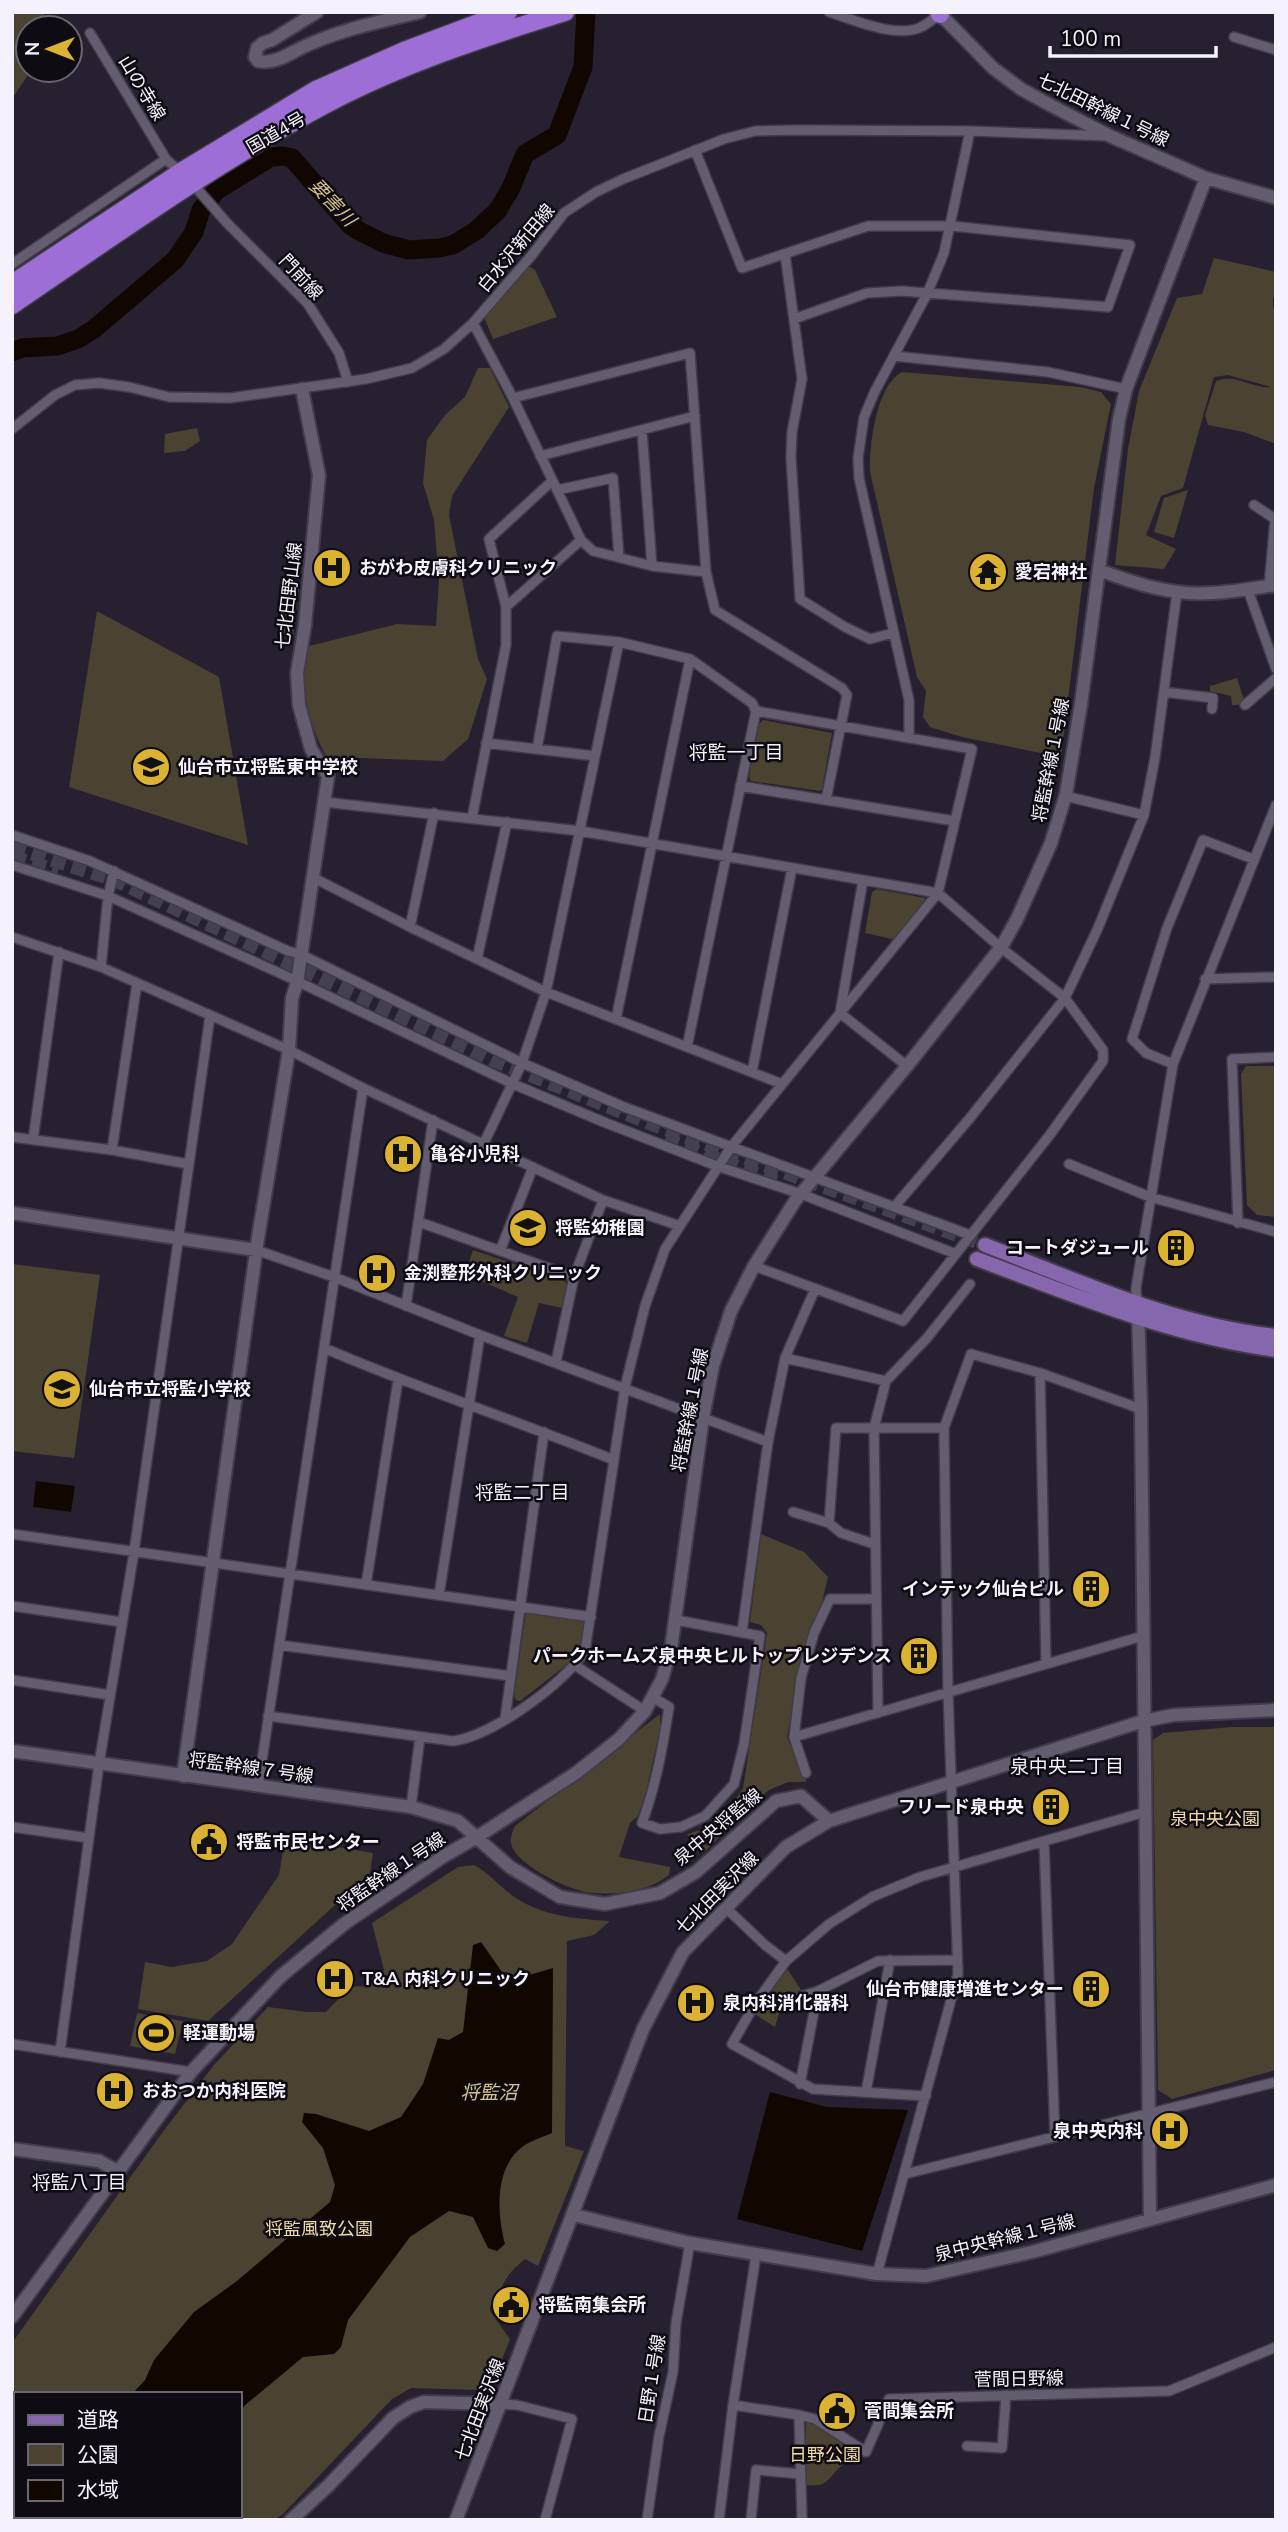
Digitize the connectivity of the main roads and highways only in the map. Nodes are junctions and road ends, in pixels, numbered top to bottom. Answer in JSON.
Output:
{"nodes":[{"id":1,"x":508,"y":12,"type":"edge"},
{"id":2,"x":565,"y":12,"type":"edge"},
{"id":3,"x":475,"y":25,"type":"edge"},
{"id":4,"x":192,"y":183,"type":"junction"},
{"id":5,"x":12,"y":284,"type":"edge"},
{"id":6,"x":12,"y":305,"type":"edge"},
{"id":7,"x":985,"y":1245,"type":"tunnel mouth"},
{"id":8,"x":978,"y":1259,"type":"tunnel mouth"},
{"id":9,"x":1276,"y":1336,"type":"edge"},
{"id":10,"x":1276,"y":1350,"type":"edge"}],
"edges":[{"from":1,"to":3,"type":"highway","name":"国道4号"},
{"from":2,"to":3,"type":"highway","name":"国道4号"},
{"from":3,"to":4,"type":"highway","name":"国道4号"},
{"from":4,"to":5,"type":"highway","name":"国道4号"},
{"from":4,"to":6,"type":"highway","name":"国道4号"},
{"from":7,"to":9,"type":"main road"},
{"from":8,"to":10,"type":"main road"}]}
